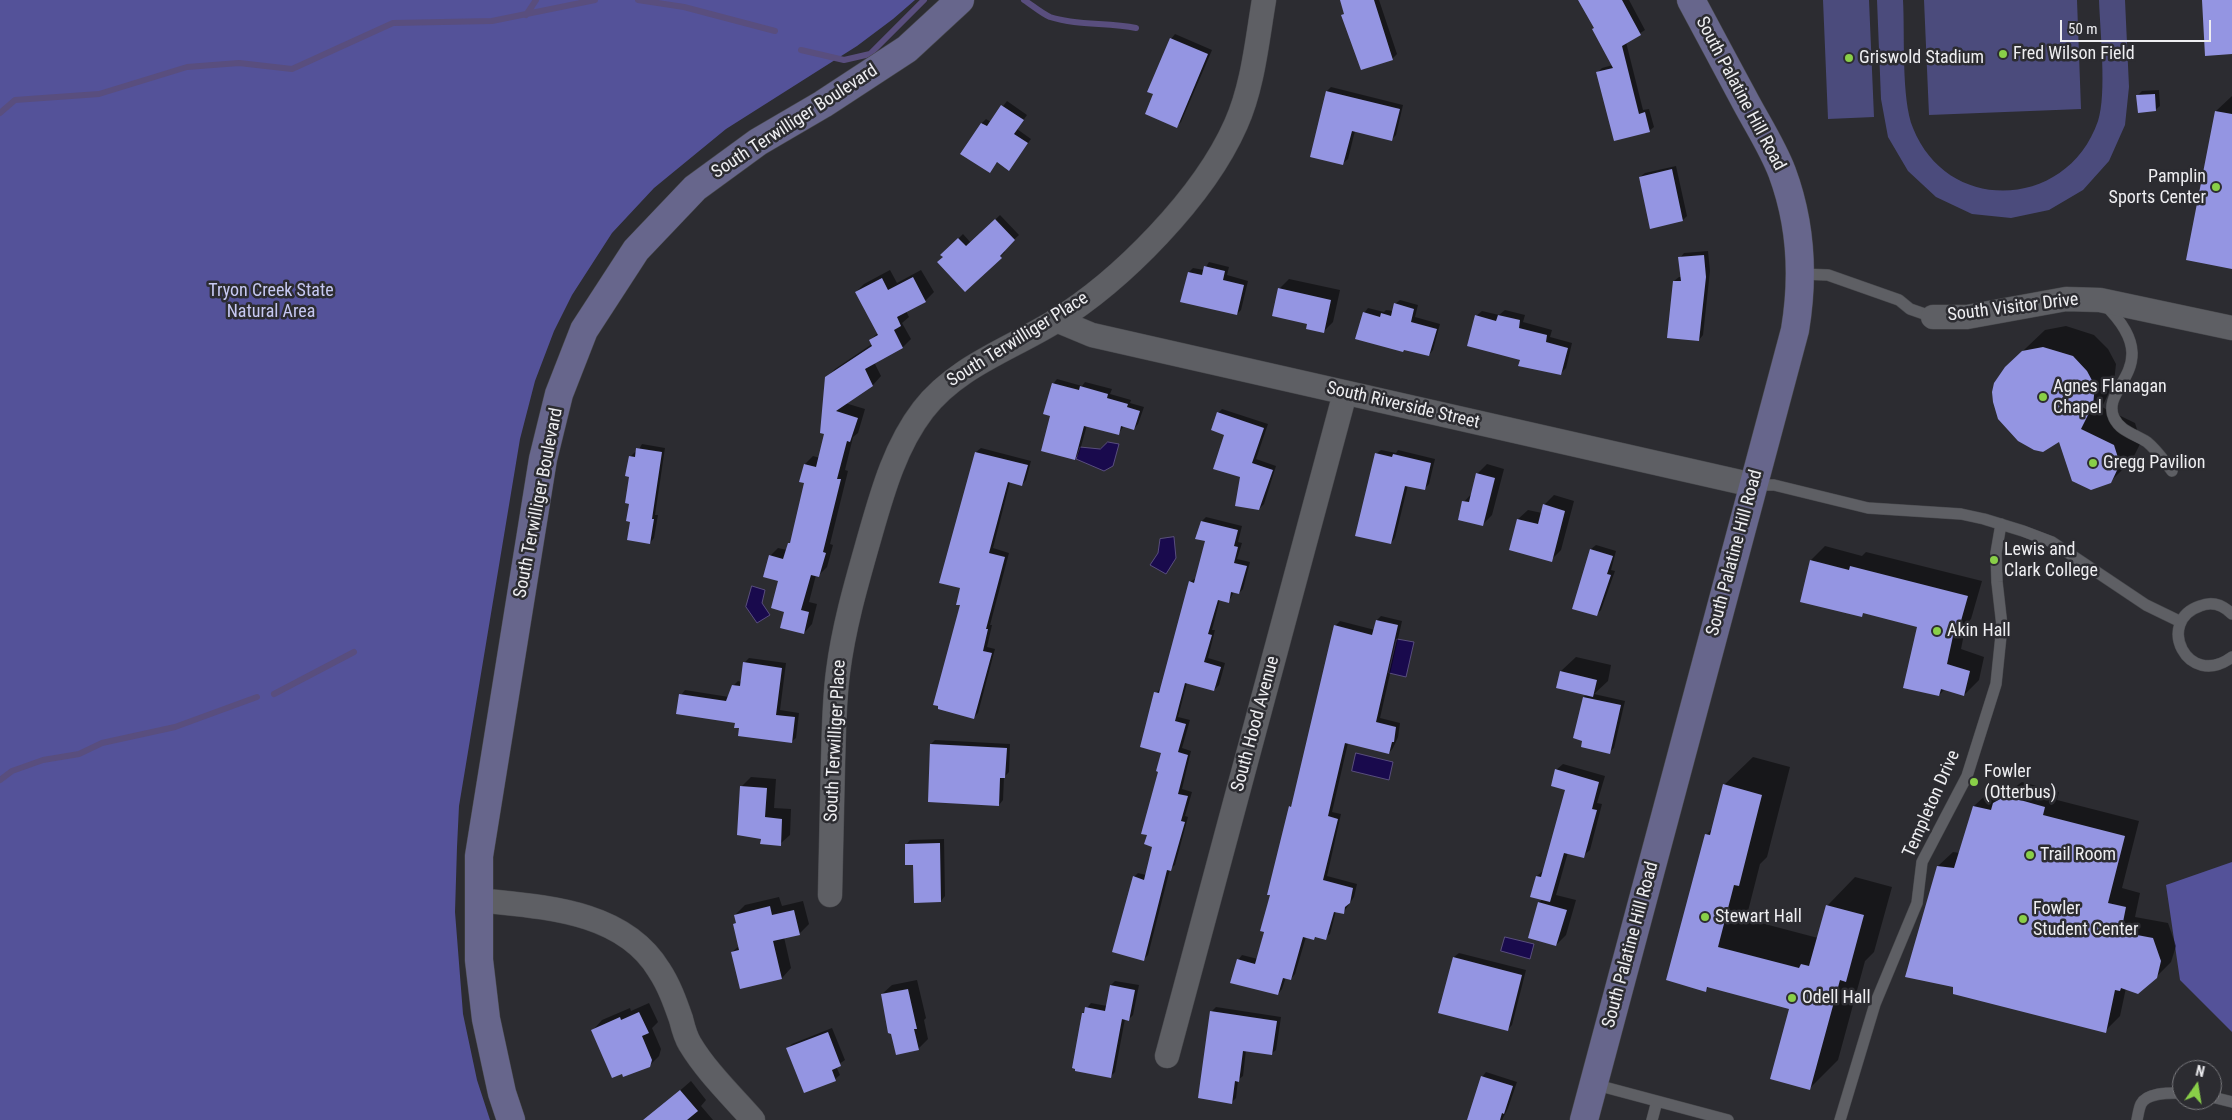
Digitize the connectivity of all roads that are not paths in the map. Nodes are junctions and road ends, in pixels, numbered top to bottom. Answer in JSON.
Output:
{"nodes":[{"id":1,"x":960,"y":0,"type":"edge"},
{"id":2,"x":1264,"y":0,"type":"edge"},
{"id":3,"x":1691,"y":0,"type":"edge"},
{"id":4,"x":1801,"y":274,"type":"junction"},
{"id":5,"x":2100,"y":300,"type":"junction"},
{"id":6,"x":1933,"y":317,"type":"joint"},
{"id":7,"x":1056,"y":320,"type":"junction"},
{"id":8,"x":2232,"y":328,"type":"edge"},
{"id":9,"x":1345,"y":393,"type":"junction"},
{"id":10,"x":2172,"y":471,"type":"dead end"},
{"id":11,"x":1753,"y":485,"type":"junction"},
{"id":12,"x":2001,"y":524,"type":"junction"},
{"id":13,"x":2232,"y":614,"type":"edge"},
{"id":14,"x":2181,"y":622,"type":"junction"},
{"id":15,"x":2232,"y":657,"type":"edge"},
{"id":16,"x":830,"y":895,"type":"dead end"},
{"id":17,"x":478,"y":900,"type":"junction"},
{"id":18,"x":1167,"y":1056,"type":"dead end"},
{"id":19,"x":1593,"y":1084,"type":"junction"},
{"id":20,"x":2172,"y":1094,"type":"edge"},
{"id":21,"x":1657,"y":1101,"type":"junction"},
{"id":22,"x":512,"y":1120,"type":"edge"},
{"id":23,"x":753,"y":1120,"type":"edge"},
{"id":24,"x":1584,"y":1120,"type":"edge"},
{"id":25,"x":1652,"y":1120,"type":"edge"},
{"id":26,"x":1728,"y":1120,"type":"edge"},
{"id":27,"x":1840,"y":1120,"type":"edge"},
{"id":28,"x":2137,"y":1120,"type":"edge"}],
"edges":[{"from":1,"to":17,"type":"main road","name":"South Terwilliger Boulevard"},
{"from":2,"to":7,"type":"street","name":"South Terwilliger Place"},
{"from":3,"to":4,"type":"main road","name":"South Palatine Hill Road"},
{"from":4,"to":6,"type":"lane","name":"South Visitor Drive"},
{"from":4,"to":11,"type":"main road","name":"South Palatine Hill Road"},
{"from":5,"to":6,"type":"street","name":"South Visitor Drive"},
{"from":5,"to":8,"type":"street","name":"South Visitor Drive"},
{"from":5,"to":10,"type":"lane"},
{"from":7,"to":9,"type":"street","name":"South Riverside Street"},
{"from":7,"to":16,"type":"street","name":"South Terwilliger Place"},
{"from":9,"to":11,"type":"street","name":"South Riverside Street"},
{"from":9,"to":18,"type":"street","name":"South Hood Avenue"},
{"from":11,"to":12,"type":"lane"},
{"from":11,"to":19,"type":"main road","name":"South Palatine Hill Road"},
{"from":12,"to":14,"type":"lane"},
{"from":12,"to":27,"type":"lane","name":"Templeton Drive"},
{"from":13,"to":14,"type":"lane"},
{"from":14,"to":15,"type":"lane"},
{"from":17,"to":22,"type":"main road","name":"South Terwilliger Boulevard"},
{"from":17,"to":23,"type":"street"},
{"from":19,"to":21,"type":"lane"},
{"from":19,"to":24,"type":"main road","name":"South Palatine Hill Road"},
{"from":20,"to":28,"type":"lane"},
{"from":21,"to":25,"type":"lane"},
{"from":21,"to":26,"type":"lane"}]}
